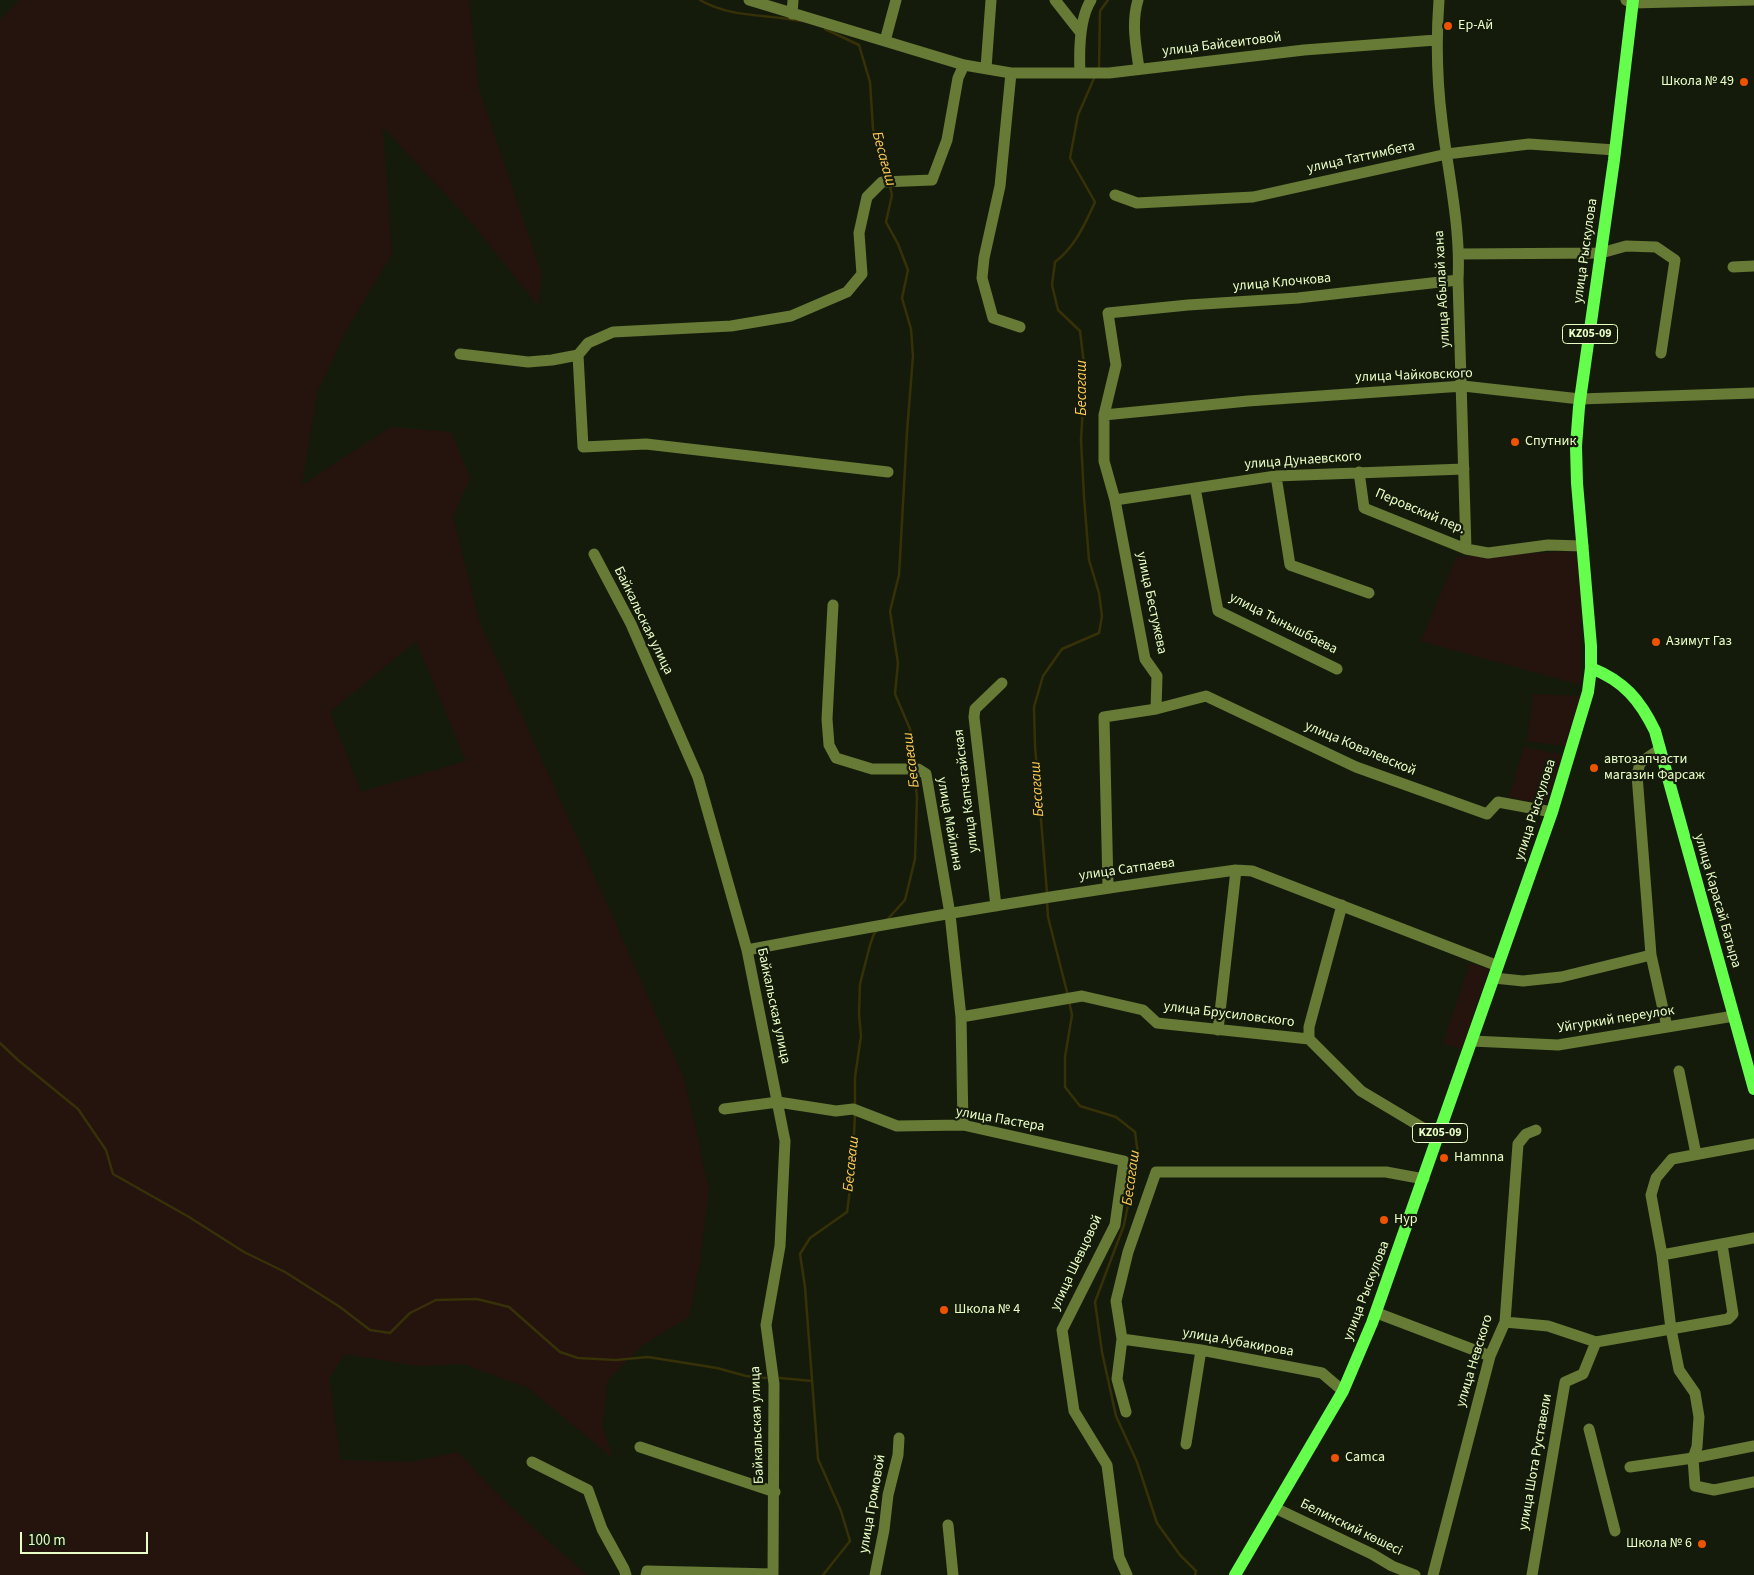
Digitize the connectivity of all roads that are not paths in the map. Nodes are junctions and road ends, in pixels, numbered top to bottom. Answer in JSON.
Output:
{"nodes":[{"id":1,"x":750,"y":0,"type":"edge"},
{"id":2,"x":793,"y":0,"type":"edge"},
{"id":3,"x":896,"y":0,"type":"edge"},
{"id":4,"x":991,"y":0,"type":"edge"},
{"id":5,"x":1055,"y":0,"type":"edge"},
{"id":6,"x":1091,"y":0,"type":"edge"},
{"id":7,"x":1138,"y":0,"type":"edge"},
{"id":8,"x":1439,"y":0,"type":"edge"},
{"id":9,"x":1754,"y":0,"type":"edge"},
{"id":10,"x":1630,"y":1,"type":"edge"},
{"id":11,"x":792,"y":14,"type":"junction"},
{"id":12,"x":1081,"y":33,"type":"junction"},
{"id":13,"x":1436,"y":40,"type":"junction"},
{"id":14,"x":885,"y":41,"type":"junction"},
{"id":15,"x":964,"y":65,"type":"junction"},
{"id":16,"x":986,"y":68,"type":"junction"},
{"id":17,"x":1139,"y":69,"type":"junction"},
{"id":18,"x":1011,"y":73,"type":"junction"},
{"id":19,"x":1084,"y":73,"type":"junction"},
{"id":20,"x":1616,"y":150,"type":"junction"},
{"id":21,"x":1446,"y":154,"type":"junction"},
{"id":22,"x":1115,"y":195,"type":"dead end"},
{"id":23,"x":1601,"y":253,"type":"junction"},
{"id":24,"x":1459,"y":254,"type":"junction"},
{"id":25,"x":1754,"y":266,"type":"edge"},
{"id":26,"x":1733,"y":267,"type":"dead end"},
{"id":27,"x":1458,"y":280,"type":"junction"},
{"id":28,"x":1108,"y":313,"type":"joint"},
{"id":29,"x":1020,"y":327,"type":"dead end"},
{"id":30,"x":460,"y":354,"type":"dead end"},
{"id":31,"x":1661,"y":354,"type":"dead end"},
{"id":32,"x":578,"y":355,"type":"junction"},
{"id":33,"x":1462,"y":386,"type":"junction"},
{"id":34,"x":1754,"y":393,"type":"edge"},
{"id":35,"x":1580,"y":399,"type":"junction"},
{"id":36,"x":1104,"y":415,"type":"junction"},
{"id":37,"x":1464,"y":468,"type":"junction"},
{"id":38,"x":888,"y":472,"type":"dead end"},
{"id":39,"x":1359,"y":472,"type":"junction"},
{"id":40,"x":1276,"y":476,"type":"junction"},
{"id":41,"x":1195,"y":488,"type":"junction"},
{"id":42,"x":1115,"y":500,"type":"junction"},
{"id":43,"x":1583,"y":546,"type":"junction"},
{"id":44,"x":1466,"y":549,"type":"junction"},
{"id":45,"x":594,"y":554,"type":"dead end"},
{"id":46,"x":1369,"y":593,"type":"dead end"},
{"id":47,"x":833,"y":605,"type":"dead end"},
{"id":48,"x":1337,"y":668,"type":"dead end"},
{"id":49,"x":1591,"y":668,"type":"junction"},
{"id":50,"x":1002,"y":683,"type":"dead end"},
{"id":51,"x":1156,"y":709,"type":"junction"},
{"id":52,"x":1660,"y":749,"type":"junction"},
{"id":53,"x":1552,"y":812,"type":"junction"},
{"id":54,"x":1236,"y":870,"type":"junction"},
{"id":55,"x":1108,"y":887,"type":"junction"},
{"id":56,"x":1342,"y":905,"type":"junction"},
{"id":57,"x":996,"y":906,"type":"junction"},
{"id":58,"x":950,"y":914,"type":"junction"},
{"id":59,"x":747,"y":950,"type":"junction"},
{"id":60,"x":1651,"y":955,"type":"junction"},
{"id":61,"x":1496,"y":972,"type":"junction"},
{"id":62,"x":1734,"y":1016,"type":"junction"},
{"id":63,"x":961,"y":1017,"type":"junction"},
{"id":64,"x":1667,"y":1027,"type":"junction"},
{"id":65,"x":1218,"y":1030,"type":"junction"},
{"id":66,"x":1309,"y":1039,"type":"junction"},
{"id":67,"x":1472,"y":1041,"type":"junction"},
{"id":68,"x":1679,"y":1071,"type":"dead end"},
{"id":69,"x":1754,"y":1089,"type":"edge"},
{"id":70,"x":778,"y":1102,"type":"junction"},
{"id":71,"x":724,"y":1108,"type":"dead end"},
{"id":72,"x":963,"y":1125,"type":"junction"},
{"id":73,"x":1536,"y":1130,"type":"dead end"},
{"id":74,"x":1438,"y":1136,"type":"junction"},
{"id":75,"x":1754,"y":1144,"type":"edge"},
{"id":76,"x":1696,"y":1154,"type":"junction"},
{"id":77,"x":1124,"y":1160,"type":"joint"},
{"id":78,"x":1424,"y":1179,"type":"junction"},
{"id":79,"x":1754,"y":1238,"type":"edge"},
{"id":80,"x":1722,"y":1244,"type":"junction"},
{"id":81,"x":1662,"y":1255,"type":"junction"},
{"id":82,"x":1376,"y":1312,"type":"junction"},
{"id":83,"x":1505,"y":1322,"type":"junction"},
{"id":84,"x":1671,"y":1329,"type":"junction"},
{"id":85,"x":1122,"y":1339,"type":"junction"},
{"id":86,"x":1596,"y":1342,"type":"junction"},
{"id":87,"x":1201,"y":1350,"type":"junction"},
{"id":88,"x":1490,"y":1356,"type":"junction"},
{"id":89,"x":1343,"y":1391,"type":"junction"},
{"id":90,"x":1126,"y":1412,"type":"dead end"},
{"id":91,"x":1589,"y":1429,"type":"dead end"},
{"id":92,"x":899,"y":1438,"type":"dead end"},
{"id":93,"x":1186,"y":1444,"type":"dead end"},
{"id":94,"x":1754,"y":1446,"type":"edge"},
{"id":95,"x":640,"y":1447,"type":"dead end"},
{"id":96,"x":1693,"y":1458,"type":"junction"},
{"id":97,"x":532,"y":1462,"type":"dead end"},
{"id":98,"x":1630,"y":1467,"type":"dead end"},
{"id":99,"x":1754,"y":1482,"type":"edge"},
{"id":100,"x":775,"y":1492,"type":"junction"},
{"id":101,"x":1275,"y":1508,"type":"junction"},
{"id":102,"x":948,"y":1525,"type":"dead end"},
{"id":103,"x":1615,"y":1532,"type":"dead end"},
{"id":104,"x":626,"y":1575,"type":"edge"},
{"id":105,"x":646,"y":1575,"type":"edge"},
{"id":106,"x":875,"y":1575,"type":"edge"},
{"id":107,"x":953,"y":1575,"type":"edge"},
{"id":108,"x":1127,"y":1575,"type":"edge"},
{"id":109,"x":1235,"y":1575,"type":"edge"},
{"id":110,"x":1415,"y":1575,"type":"edge"},
{"id":111,"x":1433,"y":1575,"type":"edge"},
{"id":112,"x":1532,"y":1575,"type":"edge"}],
"edges":[{"from":1,"to":11,"type":"street","name":"улица Байсеитовой"},
{"from":2,"to":11,"type":"street"},
{"from":3,"to":14,"type":"street"},
{"from":4,"to":16,"type":"street"},
{"from":5,"to":12,"type":"street"},
{"from":6,"to":12,"type":"street"},
{"from":7,"to":17,"type":"street"},
{"from":8,"to":13,"type":"street","name":"улица Абылай хана"},
{"from":9,"to":10,"type":"street"},
{"from":10,"to":20,"type":"main road","name":"улица Рыскулова","number":"KZ05-09"},
{"from":11,"to":14,"type":"street","name":"улица Байсеитовой"},
{"from":12,"to":19,"type":"street"},
{"from":13,"to":17,"type":"street","name":"улица Байсеитовой"},
{"from":13,"to":21,"type":"street","name":"улица Абылай хана"},
{"from":14,"to":15,"type":"street","name":"улица Байсеитовой"},
{"from":15,"to":16,"type":"street","name":"улица Байсеитовой"},
{"from":15,"to":32,"type":"street"},
{"from":16,"to":18,"type":"street","name":"улица Байсеитовой"},
{"from":17,"to":19,"type":"street","name":"улица Байсеитовой"},
{"from":18,"to":19,"type":"street","name":"улица Байсеитовой"},
{"from":18,"to":29,"type":"street"},
{"from":20,"to":21,"type":"street","name":"улица Таттимбета"},
{"from":20,"to":23,"type":"main road","name":"улица Рыскулова","number":"KZ05-09"},
{"from":21,"to":22,"type":"street","name":"улица Таттимбета"},
{"from":21,"to":24,"type":"street","name":"улица Абылай хана"},
{"from":23,"to":24,"type":"street"},
{"from":23,"to":31,"type":"street"},
{"from":23,"to":35,"type":"main road","name":"улица Рыскулова","number":"KZ05-09"},
{"from":24,"to":27,"type":"street","name":"улица Абылай хана"},
{"from":25,"to":26,"type":"street"},
{"from":27,"to":28,"type":"street","name":"улица Клочкова"},
{"from":27,"to":33,"type":"street","name":"улица Абылай хана"},
{"from":28,"to":36,"type":"street","name":"улица Бестужева"},
{"from":30,"to":32,"type":"street"},
{"from":32,"to":38,"type":"street"},
{"from":33,"to":35,"type":"street","name":"улица Чайковского"},
{"from":33,"to":36,"type":"street","name":"улица Чайковского"},
{"from":33,"to":37,"type":"street","name":"улица Абылай хана"},
{"from":34,"to":35,"type":"street","name":"улица Чайковского"},
{"from":35,"to":43,"type":"main road","name":"улица Рыскулова","number":"KZ05-09"},
{"from":36,"to":42,"type":"street","name":"улица Бестужева"},
{"from":37,"to":39,"type":"street","name":"улица Дунаевского"},
{"from":37,"to":44,"type":"street","name":"улица Абылай хана"},
{"from":39,"to":40,"type":"street","name":"улица Дунаевского"},
{"from":39,"to":44,"type":"street","name":"Перовский пер."},
{"from":40,"to":41,"type":"street","name":"улица Дунаевского"},
{"from":40,"to":46,"type":"street"},
{"from":41,"to":42,"type":"street","name":"улица Дунаевского"},
{"from":41,"to":48,"type":"street","name":"улица Тынышбаева"},
{"from":42,"to":51,"type":"street","name":"улица Бестужева"},
{"from":43,"to":44,"type":"street"},
{"from":43,"to":49,"type":"main road","name":"улица Рыскулова","number":"KZ05-09"},
{"from":45,"to":59,"type":"street","name":"Байкальская улица"},
{"from":47,"to":58,"type":"street","name":"улица Майлина"},
{"from":49,"to":52,"type":"main road","name":"улица Карасай Батыра"},
{"from":49,"to":53,"type":"main road","name":"улица Рыскулова","number":"KZ05-09"},
{"from":50,"to":57,"type":"street","name":"улица Капчагайская"},
{"from":51,"to":53,"type":"street","name":"улица Ковалевской"},
{"from":51,"to":55,"type":"street"},
{"from":52,"to":60,"type":"street"},
{"from":52,"to":62,"type":"main road","name":"улица Карасай Батыра"},
{"from":53,"to":61,"type":"main road","name":"улица Рыскулова","number":"KZ05-09"},
{"from":54,"to":55,"type":"street","name":"улица Сатпаева"},
{"from":54,"to":56,"type":"street","name":"улица Сатпаева"},
{"from":54,"to":65,"type":"street"},
{"from":55,"to":57,"type":"street","name":"улица Сатпаева"},
{"from":56,"to":61,"type":"street","name":"улица Сатпаева"},
{"from":56,"to":66,"type":"street"},
{"from":57,"to":58,"type":"street","name":"улица Сатпаева"},
{"from":58,"to":59,"type":"street","name":"улица Сатпаева"},
{"from":58,"to":63,"type":"street","name":"улица Майлина"},
{"from":59,"to":70,"type":"street","name":"Байкальская улица"},
{"from":60,"to":61,"type":"street","name":"улица Сатпаева"},
{"from":60,"to":64,"type":"street"},
{"from":61,"to":67,"type":"main road","name":"улица Рыскулова","number":"KZ05-09"},
{"from":62,"to":64,"type":"street","name":"Уйгуркий переулок"},
{"from":62,"to":69,"type":"main road","name":"улица Карасай Батыра"},
{"from":63,"to":65,"type":"street","name":"улица Брусиловского"},
{"from":63,"to":72,"type":"street","name":"улица Майлина"},
{"from":64,"to":67,"type":"street","name":"Уйгуркий переулок"},
{"from":65,"to":66,"type":"street","name":"улица Брусиловского"},
{"from":66,"to":74,"type":"street","name":"улица Брусиловского"},
{"from":67,"to":74,"type":"main road","name":"улица Рыскулова","number":"KZ05-09"},
{"from":68,"to":76,"type":"street"},
{"from":70,"to":71,"type":"street","name":"улица Пастера"},
{"from":70,"to":72,"type":"street","name":"улица Пастера"},
{"from":70,"to":100,"type":"street","name":"Байкальская улица"},
{"from":72,"to":77,"type":"street","name":"улица Пастера"},
{"from":73,"to":83,"type":"street","name":"улица Невского"},
{"from":74,"to":78,"type":"main road","name":"улица Рыскулова","number":"KZ05-09"},
{"from":75,"to":76,"type":"street"},
{"from":76,"to":81,"type":"street"},
{"from":77,"to":108,"type":"street","name":"улица Шевцовой"},
{"from":78,"to":82,"type":"main road","name":"улица Рыскулова","number":"KZ05-09"},
{"from":78,"to":85,"type":"street"},
{"from":79,"to":80,"type":"street"},
{"from":80,"to":81,"type":"street"},
{"from":80,"to":84,"type":"street"},
{"from":81,"to":84,"type":"street"},
{"from":82,"to":88,"type":"street"},
{"from":82,"to":89,"type":"main road","name":"улица Рыскулова","number":"KZ05-09"},
{"from":83,"to":86,"type":"street"},
{"from":83,"to":88,"type":"street","name":"улица Невского"},
{"from":84,"to":86,"type":"street"},
{"from":84,"to":96,"type":"street"},
{"from":85,"to":87,"type":"street","name":"улица Аубакирова"},
{"from":85,"to":90,"type":"street"},
{"from":86,"to":112,"type":"street","name":"улица Шота Руставели"},
{"from":87,"to":89,"type":"street","name":"улица Аубакирова"},
{"from":87,"to":93,"type":"street"},
{"from":88,"to":111,"type":"street","name":"улица Невского"},
{"from":89,"to":101,"type":"main road","name":"улица Рыскулова","number":"KZ05-09"},
{"from":91,"to":103,"type":"street"},
{"from":92,"to":106,"type":"street","name":"улица Громовой"},
{"from":94,"to":96,"type":"street"},
{"from":95,"to":100,"type":"street"},
{"from":96,"to":98,"type":"street"},
{"from":96,"to":99,"type":"street"},
{"from":97,"to":104,"type":"street"},
{"from":100,"to":105,"type":"street","name":"Байкальская улица"},
{"from":101,"to":109,"type":"main road","name":"улица Рыскулова","number":"KZ05-09"},
{"from":101,"to":110,"type":"street","name":"Белинский көшесi"},
{"from":102,"to":107,"type":"street"}]}
